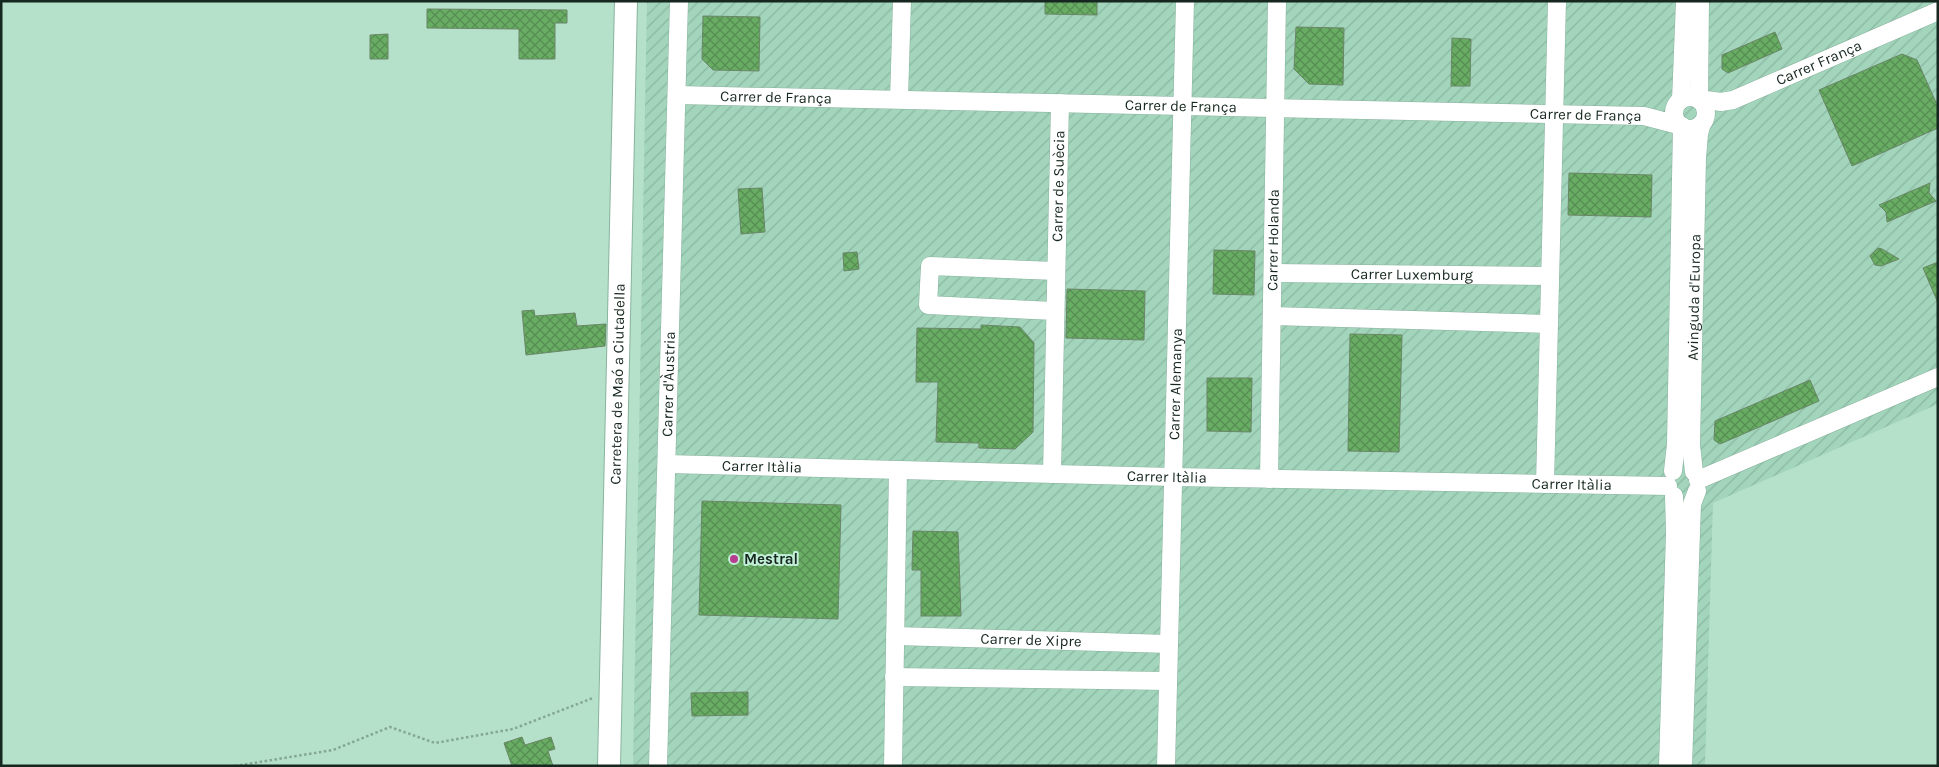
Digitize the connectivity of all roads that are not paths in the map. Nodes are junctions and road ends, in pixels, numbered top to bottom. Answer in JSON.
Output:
{"nodes":[{"id":1,"x":626,"y":1,"type":"edge"},
{"id":2,"x":679,"y":1,"type":"edge"},
{"id":3,"x":902,"y":1,"type":"edge"},
{"id":4,"x":1185,"y":1,"type":"edge"},
{"id":5,"x":1277,"y":1,"type":"edge"},
{"id":6,"x":1557,"y":1,"type":"edge"},
{"id":7,"x":1685,"y":1,"type":"edge"},
{"id":8,"x":1700,"y":1,"type":"edge"},
{"id":9,"x":1935,"y":1,"type":"edge"},
{"id":10,"x":1938,"y":10,"type":"edge"},
{"id":11,"x":677,"y":95,"type":"junction"},
{"id":12,"x":899,"y":99,"type":"junction"},
{"id":13,"x":1699,"y":99,"type":"junction"},
{"id":14,"x":1681,"y":100,"type":"junction"},
{"id":15,"x":1060,"y":102,"type":"junction"},
{"id":16,"x":1182,"y":105,"type":"junction"},
{"id":17,"x":1275,"y":107,"type":"junction"},
{"id":18,"x":1554,"y":114,"type":"junction"},
{"id":19,"x":1702,"y":123,"type":"junction"},
{"id":20,"x":1682,"y":126,"type":"junction"},
{"id":21,"x":1056,"y":271,"type":"junction"},
{"id":22,"x":1273,"y":273,"type":"junction"},
{"id":23,"x":1550,"y":276,"type":"junction"},
{"id":24,"x":1055,"y":311,"type":"junction"},
{"id":25,"x":1272,"y":316,"type":"junction"},
{"id":26,"x":1548,"y":324,"type":"junction"},
{"id":27,"x":1938,"y":378,"type":"edge"},
{"id":28,"x":667,"y":464,"type":"junction"},
{"id":29,"x":898,"y":470,"type":"junction"},
{"id":30,"x":1052,"y":474,"type":"junction"},
{"id":31,"x":1173,"y":477,"type":"junction"},
{"id":32,"x":1270,"y":479,"type":"junction"},
{"id":33,"x":1696,"y":481,"type":"junction"},
{"id":34,"x":1545,"y":484,"type":"junction"},
{"id":35,"x":1672,"y":484,"type":"junction"},
{"id":36,"x":895,"y":636,"type":"junction"},
{"id":37,"x":1169,"y":644,"type":"junction"},
{"id":38,"x":894,"y":677,"type":"junction"},
{"id":39,"x":1168,"y":681,"type":"junction"},
{"id":40,"x":609,"y":766,"type":"edge"},
{"id":41,"x":658,"y":766,"type":"edge"},
{"id":42,"x":892,"y":766,"type":"edge"},
{"id":43,"x":1166,"y":766,"type":"edge"},
{"id":44,"x":1668,"y":766,"type":"edge"},
{"id":45,"x":1683,"y":766,"type":"edge"}],
"edges":[{"from":1,"to":40,"type":"main road","name":"Carretera de Maó a Ciutadella"},
{"from":2,"to":11,"type":"street","name":"Carrer d'Àustria"},
{"from":3,"to":12,"type":"street"},
{"from":4,"to":16,"type":"street","name":"Carrer Alemanya"},
{"from":5,"to":17,"type":"street","name":"Carrer Holanda"},
{"from":6,"to":18,"type":"street"},
{"from":7,"to":14,"type":"street","name":"Avinguda d'Europa"},
{"from":8,"to":13,"type":"street","name":"Avinguda d'Europa"},
{"from":9,"to":10,"type":"street"},
{"from":10,"to":13,"type":"street","name":"Carrer França"},
{"from":11,"to":12,"type":"street","name":"Carrer de França"},
{"from":11,"to":28,"type":"street","name":"Carrer d'Àustria"},
{"from":12,"to":15,"type":"street","name":"Carrer de França"},
{"from":13,"to":14,"type":"street"},
{"from":13,"to":19,"type":"street","name":"Avinguda d'Europa"},
{"from":14,"to":20,"type":"street","name":"Avinguda d'Europa"},
{"from":15,"to":16,"type":"street","name":"Carrer de França"},
{"from":15,"to":21,"type":"street","name":"Carrer de Suècia"},
{"from":16,"to":17,"type":"street","name":"Carrer de França"},
{"from":16,"to":31,"type":"street","name":"Carrer Alemanya"},
{"from":17,"to":18,"type":"street","name":"Carrer de França"},
{"from":17,"to":22,"type":"street","name":"Carrer Holanda"},
{"from":18,"to":20,"type":"street","name":"Carrer de França"},
{"from":18,"to":23,"type":"street"},
{"from":19,"to":20,"type":"street"},
{"from":19,"to":33,"type":"street","name":"Avinguda d'Europa"},
{"from":20,"to":35,"type":"street","name":"Avinguda d'Europa"},
{"from":21,"to":24,"type":"street","name":"Carrer de Suècia"},
{"from":21,"to":24,"type":"street"},
{"from":22,"to":23,"type":"street","name":"Carrer Luxemburg"},
{"from":22,"to":25,"type":"street","name":"Carrer Holanda"},
{"from":23,"to":26,"type":"street"},
{"from":24,"to":30,"type":"street","name":"Carrer de Suècia"},
{"from":25,"to":26,"type":"street"},
{"from":25,"to":32,"type":"street","name":"Carrer Holanda"},
{"from":26,"to":34,"type":"street"},
{"from":27,"to":33,"type":"street"},
{"from":28,"to":29,"type":"street","name":"Carrer Itàlia"},
{"from":28,"to":41,"type":"street","name":"Carrer d'Àustria"},
{"from":29,"to":30,"type":"street","name":"Carrer Itàlia"},
{"from":29,"to":36,"type":"street"},
{"from":30,"to":31,"type":"street","name":"Carrer Itàlia"},
{"from":31,"to":32,"type":"street","name":"Carrer Itàlia"},
{"from":31,"to":37,"type":"street","name":"Carrer Alemanya"},
{"from":32,"to":34,"type":"street","name":"Carrer Itàlia"},
{"from":33,"to":35,"type":"street"},
{"from":33,"to":35,"type":"street"},
{"from":33,"to":45,"type":"street","name":"Avinguda d'Europa"},
{"from":34,"to":35,"type":"street","name":"Carrer Itàlia"},
{"from":35,"to":44,"type":"street","name":"Avinguda d'Europa"},
{"from":36,"to":37,"type":"street","name":"Carrer de Xipre"},
{"from":36,"to":38,"type":"street"},
{"from":37,"to":39,"type":"street","name":"Carrer Alemanya"},
{"from":38,"to":39,"type":"street"},
{"from":38,"to":42,"type":"street"},
{"from":39,"to":43,"type":"street","name":"Carrer Alemanya"}]}
